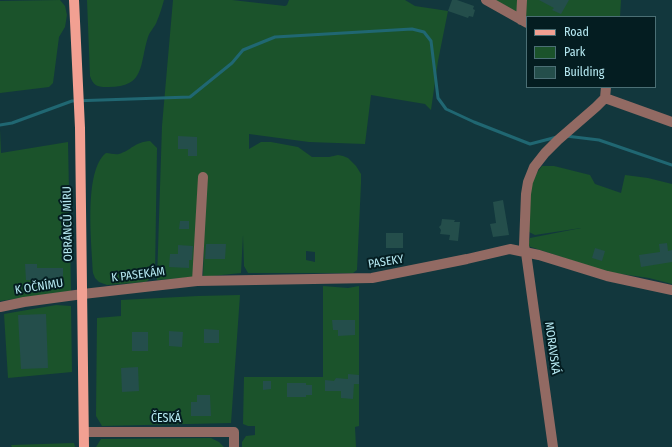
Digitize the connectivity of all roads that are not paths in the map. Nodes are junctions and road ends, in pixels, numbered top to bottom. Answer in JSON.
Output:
{"nodes":[{"id":1,"x":74,"y":0,"type":"edge"},
{"id":2,"x":486,"y":0,"type":"edge"},
{"id":3,"x":522,"y":0,"type":"edge"},
{"id":4,"x":524,"y":21,"type":"edge"},
{"id":5,"x":606,"y":88,"type":"edge"},
{"id":6,"x":605,"y":98,"type":"junction"},
{"id":7,"x":672,"y":122,"type":"edge"},
{"id":8,"x":203,"y":177,"type":"dead end"},
{"id":9,"x":526,"y":253,"type":"junction"},
{"id":10,"x":247,"y":280,"type":"joint"},
{"id":11,"x":197,"y":281,"type":"junction"},
{"id":12,"x":672,"y":290,"type":"edge"},
{"id":13,"x":83,"y":294,"type":"junction"},
{"id":14,"x":0,"y":307,"type":"edge"},
{"id":15,"x":84,"y":432,"type":"junction"},
{"id":16,"x":84,"y":447,"type":"edge"},
{"id":17,"x":234,"y":447,"type":"edge"},
{"id":18,"x":553,"y":447,"type":"edge"}],
"edges":[{"from":1,"to":13,"type":"main road","name":"OBRÁNCŮ MÍRU"},
{"from":2,"to":4,"type":"street"},
{"from":3,"to":4,"type":"street"},
{"from":5,"to":6,"type":"street"},
{"from":6,"to":7,"type":"street"},
{"from":6,"to":9,"type":"street"},
{"from":8,"to":11,"type":"street"},
{"from":9,"to":10,"type":"street","name":"PASEKY"},
{"from":9,"to":12,"type":"street","name":"PASEKY"},
{"from":9,"to":18,"type":"street","name":"MORAVSKÁ"},
{"from":10,"to":11,"type":"street","name":"K PASEKÁM"},
{"from":11,"to":13,"type":"street","name":"K PASEKÁM"},
{"from":13,"to":14,"type":"street","name":"K OČNÍMU"},
{"from":13,"to":15,"type":"main road","name":"OBRÁNCŮ MÍRU"},
{"from":15,"to":16,"type":"main road","name":"OBRÁNCŮ MÍRU"},
{"from":15,"to":17,"type":"street","name":"ČESKÁ"}]}
